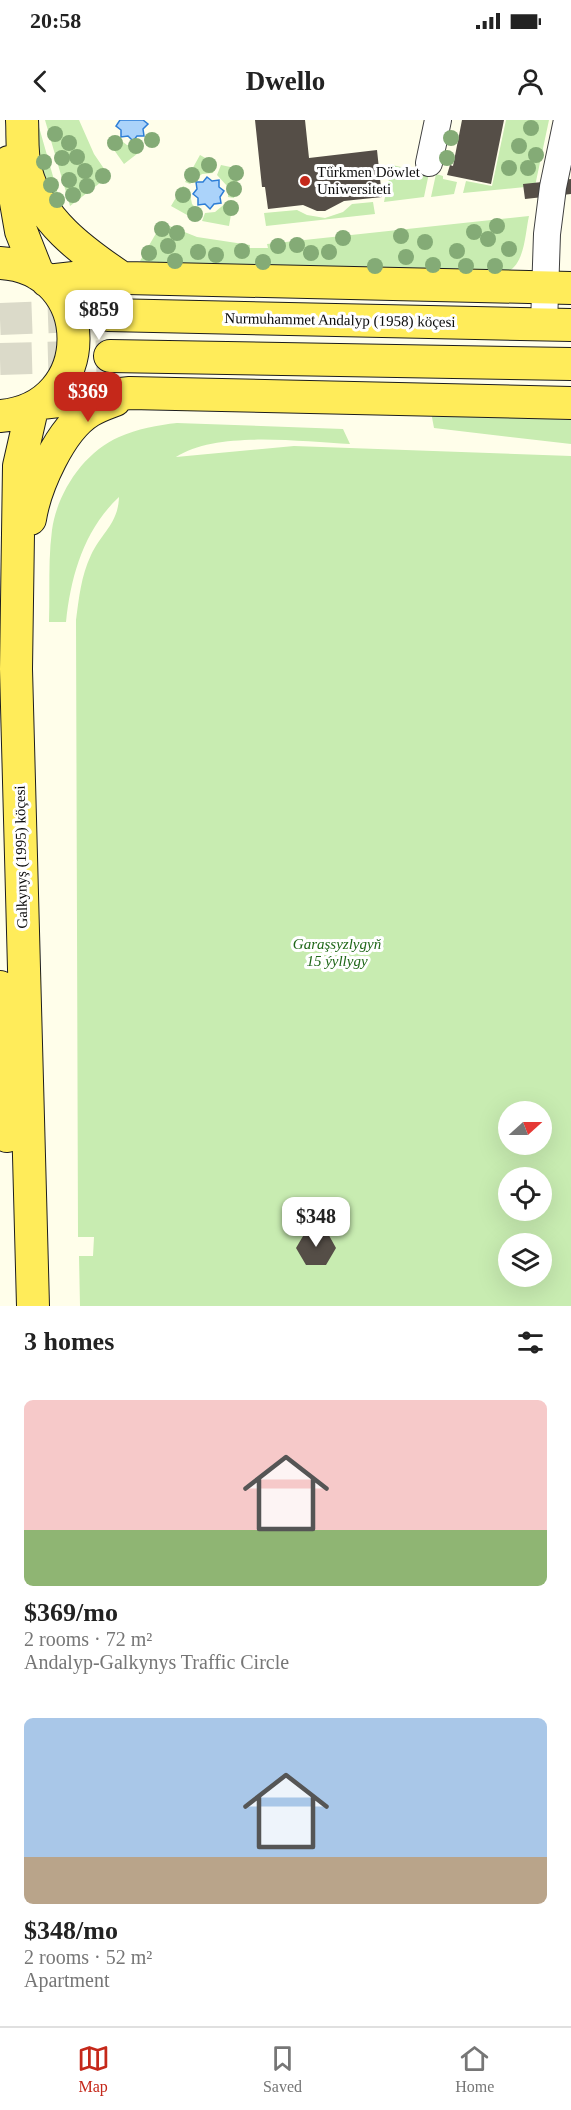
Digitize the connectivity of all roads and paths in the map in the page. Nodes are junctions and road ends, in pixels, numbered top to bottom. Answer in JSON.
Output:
{"nodes":[{"id":1,"x":6,"y":120,"type":"edge"},
{"id":2,"x":22,"y":120,"type":"edge"},
{"id":3,"x":438,"y":120,"type":"edge"},
{"id":4,"x":568,"y":123,"type":"edge"},
{"id":5,"x":429,"y":163,"type":"dead end"},
{"id":6,"x":0,"y":263,"type":"edge"},
{"id":7,"x":42,"y":277,"type":"junction"},
{"id":8,"x":122,"y":278,"type":"junction"},
{"id":9,"x":558,"y":287,"type":"edge"},
{"id":10,"x":108,"y":315,"type":"tunnel mouth"},
{"id":11,"x":558,"y":325,"type":"edge"},
{"id":12,"x":110,"y":356,"type":"tunnel mouth"},
{"id":13,"x":571,"y":364,"type":"edge"},
{"id":14,"x":130,"y":393,"type":"junction"},
{"id":15,"x":571,"y":403,"type":"edge"},
{"id":16,"x":36,"y":406,"type":"junction"},
{"id":17,"x":0,"y":416,"type":"edge"},
{"id":18,"x":16,"y":669,"type":"junction"},
{"id":19,"x":0,"y":987,"type":"edge"},
{"id":20,"x":16,"y":1306,"type":"edge"},
{"id":21,"x":33,"y":1306,"type":"edge"}],
"edges":[{"from":1,"to":7,"type":"main road"},
{"from":2,"to":8,"type":"main road"},
{"from":3,"to":5,"type":"street"},
{"from":4,"to":9,"type":"street"},
{"from":6,"to":7,"type":"main road"},
{"from":7,"to":8,"type":"main road"},
{"from":7,"to":16,"type":"main road"},
{"from":8,"to":9,"type":"main road"},
{"from":9,"to":11,"type":"street"},
{"from":10,"to":11,"type":"main road","name":"Nurmuhammet Andalyp (1958) köçesi"},
{"from":12,"to":13,"type":"main road"},
{"from":14,"to":15,"type":"main road"},
{"from":14,"to":16,"type":"main road"},
{"from":14,"to":18,"type":"main road"},
{"from":16,"to":17,"type":"main road"},
{"from":16,"to":18,"type":"main road","name":"Galkynyş (1995) köçesi"},
{"from":18,"to":21,"type":"main road","name":"Galkynyş (1995) köçesi"},
{"from":19,"to":20,"type":"main road"}]}
